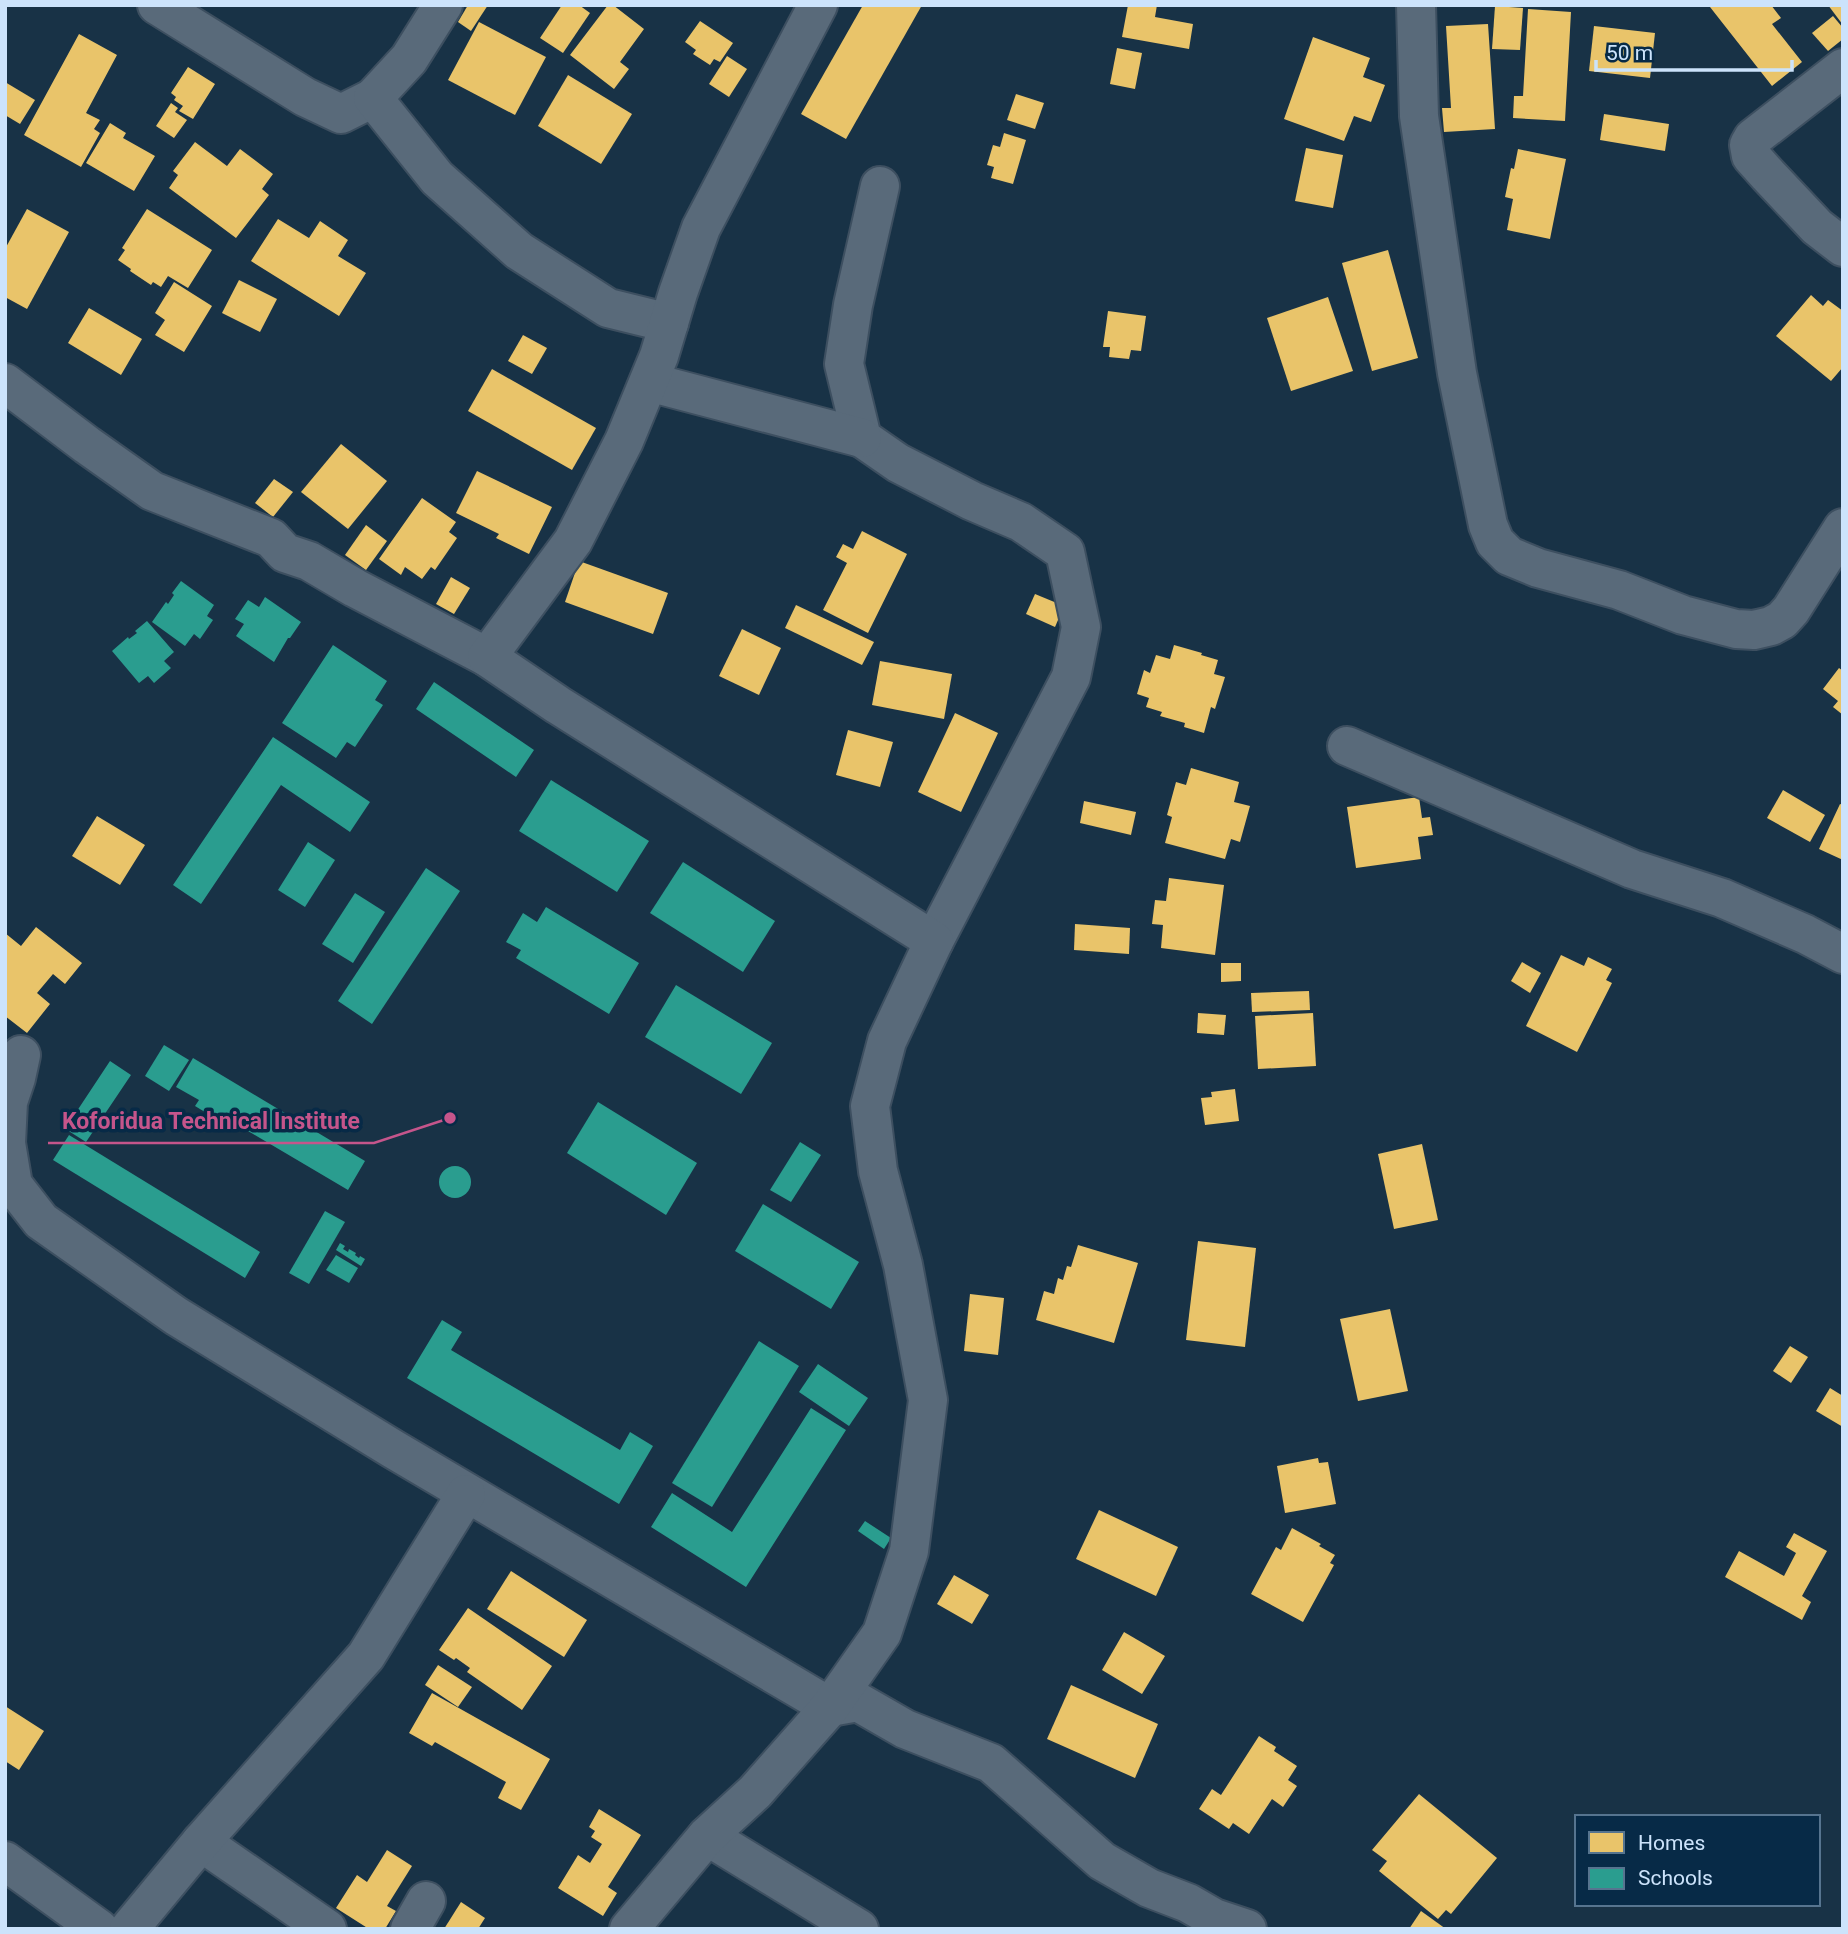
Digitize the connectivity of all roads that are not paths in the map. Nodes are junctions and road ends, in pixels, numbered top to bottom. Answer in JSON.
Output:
{"nodes":[{"id":1,"x":157,"y":5,"type":"edge"},
{"id":2,"x":443,"y":5,"type":"edge"},
{"id":3,"x":818,"y":5,"type":"edge"},
{"id":4,"x":1416,"y":5,"type":"edge"},
{"id":5,"x":1843,"y":68,"type":"edge"},
{"id":6,"x":373,"y":98,"type":"junction"},
{"id":7,"x":880,"y":186,"type":"dead end"},
{"id":8,"x":1843,"y":247,"type":"edge"},
{"id":9,"x":669,"y":323,"type":"junction"},
{"id":10,"x":649,"y":382,"type":"junction"},
{"id":11,"x":5,"y":383,"type":"edge"},
{"id":12,"x":862,"y":438,"type":"junction"},
{"id":13,"x":1843,"y":528,"type":"edge"},
{"id":14,"x":487,"y":657,"type":"junction"},
{"id":15,"x":1347,"y":746,"type":"dead end"},
{"id":16,"x":934,"y":941,"type":"junction"},
{"id":17,"x":1843,"y":954,"type":"edge"},
{"id":18,"x":21,"y":1055,"type":"dead end"},
{"id":19,"x":9,"y":1184,"type":"edge"},
{"id":20,"x":466,"y":1494,"type":"junction"},
{"id":21,"x":830,"y":1707,"type":"junction"},
{"id":22,"x":707,"y":1836,"type":"junction"},
{"id":23,"x":201,"y":1842,"type":"junction"},
{"id":24,"x":5,"y":1861,"type":"edge"},
{"id":25,"x":99,"y":1929,"type":"edge"},
{"id":26,"x":129,"y":1929,"type":"edge"},
{"id":27,"x":327,"y":1929,"type":"edge"},
{"id":28,"x":629,"y":1929,"type":"edge"},
{"id":29,"x":859,"y":1929,"type":"edge"},
{"id":30,"x":1247,"y":1929,"type":"edge"}],
"edges":[{"from":1,"to":6,"type":"street"},
{"from":2,"to":6,"type":"street"},
{"from":3,"to":9,"type":"street"},
{"from":4,"to":13,"type":"street"},
{"from":5,"to":8,"type":"street"},
{"from":6,"to":9,"type":"street"},
{"from":7,"to":12,"type":"street"},
{"from":9,"to":10,"type":"street"},
{"from":10,"to":12,"type":"street"},
{"from":10,"to":14,"type":"street"},
{"from":11,"to":14,"type":"street"},
{"from":12,"to":16,"type":"street"},
{"from":14,"to":16,"type":"street"},
{"from":15,"to":17,"type":"street"},
{"from":16,"to":21,"type":"street"},
{"from":18,"to":19,"type":"street"},
{"from":19,"to":20,"type":"street"},
{"from":20,"to":21,"type":"street"},
{"from":20,"to":23,"type":"street"},
{"from":21,"to":22,"type":"street"},
{"from":21,"to":30,"type":"street"},
{"from":22,"to":28,"type":"street"},
{"from":22,"to":29,"type":"street"},
{"from":23,"to":26,"type":"street"},
{"from":23,"to":27,"type":"street"},
{"from":24,"to":25,"type":"street"}]}
